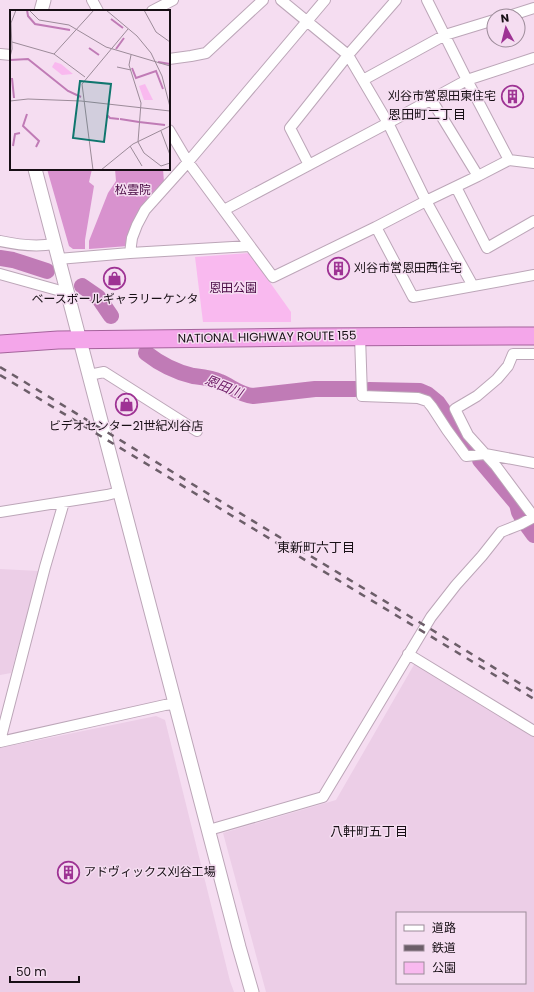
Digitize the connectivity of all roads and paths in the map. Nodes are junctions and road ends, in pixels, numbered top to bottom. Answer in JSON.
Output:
{"nodes":[{"id":1,"x":44,"y":0,"type":"edge"},
{"id":2,"x":92,"y":0,"type":"edge"},
{"id":3,"x":173,"y":0,"type":"edge"},
{"id":4,"x":263,"y":0,"type":"edge"},
{"id":5,"x":281,"y":0,"type":"edge"},
{"id":6,"x":325,"y":0,"type":"edge"},
{"id":7,"x":396,"y":0,"type":"edge"},
{"id":8,"x":427,"y":0,"type":"edge"},
{"id":9,"x":41,"y":10,"type":"edge"},
{"id":10,"x":97,"y":10,"type":"edge"},
{"id":11,"x":154,"y":10,"type":"edge"},
{"id":12,"x":307,"y":22,"type":"junction"},
{"id":13,"x":486,"y":22,"type":"edge"},
{"id":14,"x":444,"y":35,"type":"junction"},
{"id":15,"x":0,"y":54,"type":"edge"},
{"id":16,"x":10,"y":55,"type":"edge"},
{"id":17,"x":348,"y":55,"type":"junction"},
{"id":18,"x":534,"y":58,"type":"edge"},
{"id":19,"x":170,"y":59,"type":"edge"},
{"id":20,"x":363,"y":80,"type":"junction"},
{"id":21,"x":467,"y":80,"type":"junction"},
{"id":22,"x":431,"y":98,"type":"junction"},
{"id":23,"x":388,"y":123,"type":"junction"},
{"id":24,"x":170,"y":132,"type":"edge"},
{"id":25,"x":509,"y":160,"type":"junction"},
{"id":26,"x":188,"y":162,"type":"junction"},
{"id":27,"x":534,"y":163,"type":"edge"},
{"id":28,"x":309,"y":165,"type":"junction"},
{"id":29,"x":35,"y":170,"type":"edge"},
{"id":30,"x":478,"y":176,"type":"junction"},
{"id":31,"x":456,"y":187,"type":"junction"},
{"id":32,"x":426,"y":201,"type":"junction"},
{"id":33,"x":224,"y":210,"type":"junction"},
{"id":34,"x":534,"y":221,"type":"edge"},
{"id":35,"x":376,"y":227,"type":"junction"},
{"id":36,"x":0,"y":241,"type":"edge"},
{"id":37,"x":54,"y":244,"type":"junction"},
{"id":38,"x":250,"y":246,"type":"junction"},
{"id":39,"x":130,"y":253,"type":"junction"},
{"id":40,"x":58,"y":259,"type":"junction"},
{"id":41,"x":0,"y":274,"type":"edge"},
{"id":42,"x":534,"y":276,"type":"edge"},
{"id":43,"x":474,"y":286,"type":"junction"},
{"id":44,"x":68,"y":293,"type":"junction"},
{"id":45,"x":360,"y":336,"type":"junction"},
{"id":46,"x":534,"y":336,"type":"edge"},
{"id":47,"x":79,"y":340,"type":"junction"},
{"id":48,"x":0,"y":344,"type":"edge"},
{"id":49,"x":534,"y":354,"type":"edge"},
{"id":50,"x":89,"y":375,"type":"junction"},
{"id":51,"x":197,"y":431,"type":"dead end"},
{"id":52,"x":485,"y":454,"type":"junction"},
{"id":53,"x":534,"y":463,"type":"edge"},
{"id":54,"x":119,"y":492,"type":"junction"},
{"id":55,"x":64,"y":502,"type":"junction"},
{"id":56,"x":0,"y":512,"type":"edge"},
{"id":57,"x":534,"y":517,"type":"edge"},
{"id":58,"x":408,"y":654,"type":"junction"},
{"id":59,"x":175,"y":704,"type":"junction"},
{"id":60,"x":534,"y":731,"type":"edge"},
{"id":61,"x":0,"y":741,"type":"edge"},
{"id":62,"x":209,"y":830,"type":"junction"},
{"id":63,"x":252,"y":992,"type":"edge"}],
"edges":[{"from":1,"to":9,"type":"street"},
{"from":2,"to":10,"type":"street"},
{"from":3,"to":11,"type":"street"},
{"from":4,"to":19,"type":"street"},
{"from":5,"to":12,"type":"street"},
{"from":6,"to":12,"type":"street"},
{"from":7,"to":17,"type":"street"},
{"from":8,"to":14,"type":"street"},
{"from":12,"to":17,"type":"street"},
{"from":12,"to":26,"type":"street"},
{"from":13,"to":14,"type":"street"},
{"from":14,"to":20,"type":"street"},
{"from":14,"to":21,"type":"street"},
{"from":15,"to":16,"type":"street"},
{"from":17,"to":20,"type":"street"},
{"from":17,"to":28,"type":"street"},
{"from":18,"to":21,"type":"street"},
{"from":20,"to":23,"type":"street"},
{"from":21,"to":22,"type":"street"},
{"from":21,"to":25,"type":"street"},
{"from":22,"to":23,"type":"street"},
{"from":22,"to":30,"type":"street"},
{"from":23,"to":28,"type":"street"},
{"from":23,"to":32,"type":"street"},
{"from":24,"to":26,"type":"street"},
{"from":25,"to":27,"type":"street"},
{"from":25,"to":30,"type":"street"},
{"from":26,"to":33,"type":"street"},
{"from":26,"to":39,"type":"street"},
{"from":28,"to":33,"type":"street"},
{"from":29,"to":37,"type":"street"},
{"from":30,"to":31,"type":"street"},
{"from":31,"to":32,"type":"street"},
{"from":31,"to":34,"type":"street"},
{"from":32,"to":35,"type":"street"},
{"from":32,"to":43,"type":"street"},
{"from":33,"to":38,"type":"street"},
{"from":35,"to":38,"type":"street"},
{"from":35,"to":43,"type":"street"},
{"from":36,"to":37,"type":"street"},
{"from":37,"to":40,"type":"street"},
{"from":38,"to":39,"type":"street"},
{"from":39,"to":40,"type":"street"},
{"from":40,"to":44,"type":"street"},
{"from":41,"to":44,"type":"street"},
{"from":42,"to":43,"type":"street"},
{"from":44,"to":47,"type":"street"},
{"from":45,"to":46,"type":"highway","name":"NATIONAL HIGHWAY ROUTE 155"},
{"from":45,"to":47,"type":"highway","name":"NATIONAL HIGHWAY ROUTE 155"},
{"from":45,"to":52,"type":"street"},
{"from":47,"to":48,"type":"highway","name":"NATIONAL HIGHWAY ROUTE 155"},
{"from":47,"to":50,"type":"street"},
{"from":49,"to":52,"type":"street"},
{"from":50,"to":51,"type":"street"},
{"from":50,"to":54,"type":"street"},
{"from":52,"to":53,"type":"street"},
{"from":52,"to":57,"type":"street"},
{"from":54,"to":55,"type":"street"},
{"from":54,"to":59,"type":"street"},
{"from":55,"to":56,"type":"street"},
{"from":55,"to":61,"type":"street"},
{"from":57,"to":58,"type":"street"},
{"from":58,"to":60,"type":"street"},
{"from":58,"to":62,"type":"street"},
{"from":59,"to":61,"type":"street"},
{"from":59,"to":62,"type":"street"},
{"from":62,"to":63,"type":"street"}]}
